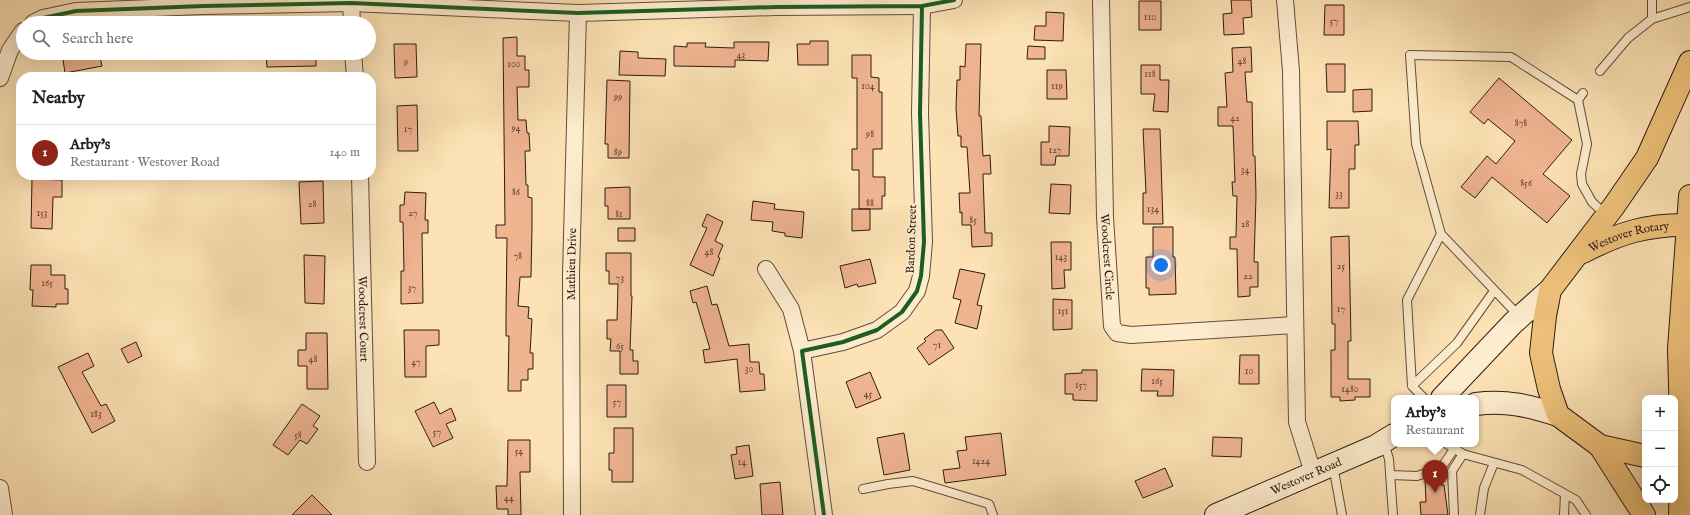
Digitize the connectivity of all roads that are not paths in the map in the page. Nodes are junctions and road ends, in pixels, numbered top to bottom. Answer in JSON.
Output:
{"nodes":[{"id":1,"x":954,"y":0,"type":"edge"},
{"id":2,"x":1101,"y":0,"type":"edge"},
{"id":3,"x":1285,"y":0,"type":"edge"},
{"id":4,"x":1652,"y":0,"type":"edge"},
{"id":5,"x":350,"y":3,"type":"junction"},
{"id":6,"x":922,"y":6,"type":"junction"},
{"id":7,"x":1690,"y":7,"type":"edge"},
{"id":8,"x":578,"y":14,"type":"junction"},
{"id":9,"x":52,"y":16,"type":"edge"},
{"id":10,"x":351,"y":16,"type":"edge"},
{"id":11,"x":1652,"y":19,"type":"junction"},
{"id":12,"x":16,"y":41,"type":"edge"},
{"id":13,"x":354,"y":60,"type":"edge"},
{"id":14,"x":1690,"y":62,"type":"edge"},
{"id":15,"x":1600,"y":71,"type":"dead end"},
{"id":16,"x":355,"y":72,"type":"edge"},
{"id":17,"x":0,"y":78,"type":"edge"},
{"id":18,"x":1584,"y":92,"type":"dead end"},
{"id":19,"x":1578,"y":100,"type":"junction"},
{"id":20,"x":360,"y":180,"type":"edge"},
{"id":21,"x":1690,"y":196,"type":"edge"},
{"id":22,"x":1606,"y":216,"type":"junction"},
{"id":23,"x":1689,"y":225,"type":"edge"},
{"id":24,"x":1441,"y":234,"type":"junction"},
{"id":25,"x":1576,"y":255,"type":"junction"},
{"id":26,"x":766,"y":269,"type":"dead end"},
{"id":27,"x":1550,"y":290,"type":"junction"},
{"id":28,"x":1494,"y":291,"type":"junction"},
{"id":29,"x":1520,"y":317,"type":"junction"},
{"id":30,"x":1295,"y":325,"type":"junction"},
{"id":31,"x":802,"y":351,"type":"junction"},
{"id":32,"x":1412,"y":386,"type":"junction"},
{"id":33,"x":1421,"y":395,"type":"edge"},
{"id":34,"x":1445,"y":395,"type":"edge"},
{"id":35,"x":1479,"y":404,"type":"edge"},
{"id":36,"x":1558,"y":415,"type":"junction"},
{"id":37,"x":1389,"y":439,"type":"edge"},
{"id":38,"x":1600,"y":446,"type":"junction"},
{"id":39,"x":1451,"y":447,"type":"edge"},
{"id":40,"x":1452,"y":447,"type":"edge"},
{"id":41,"x":1463,"y":454,"type":"junction"},
{"id":42,"x":1642,"y":455,"type":"edge"},
{"id":43,"x":1682,"y":459,"type":"edge"},
{"id":44,"x":367,"y":462,"type":"dead end"},
{"id":45,"x":1494,"y":463,"type":"junction"},
{"id":46,"x":1333,"y":465,"type":"junction"},
{"id":47,"x":1313,"y":473,"type":"junction"},
{"id":48,"x":1391,"y":475,"type":"junction"},
{"id":49,"x":0,"y":488,"type":"edge"},
{"id":50,"x":863,"y":489,"type":"dead end"},
{"id":51,"x":1565,"y":494,"type":"junction"},
{"id":52,"x":4,"y":515,"type":"edge"},
{"id":53,"x":572,"y":515,"type":"edge"},
{"id":54,"x":824,"y":515,"type":"edge"},
{"id":55,"x":993,"y":515,"type":"edge"},
{"id":56,"x":1216,"y":515,"type":"edge"},
{"id":57,"x":1342,"y":515,"type":"edge"},
{"id":58,"x":1393,"y":515,"type":"edge"},
{"id":59,"x":1454,"y":515,"type":"edge"},
{"id":60,"x":1480,"y":515,"type":"edge"},
{"id":61,"x":1564,"y":515,"type":"edge"},
{"id":62,"x":1586,"y":515,"type":"edge"},
{"id":63,"x":1644,"y":515,"type":"edge"},
{"id":64,"x":1680,"y":515,"type":"edge"}],
"edges":[{"from":1,"to":6,"type":"street"},
{"from":2,"to":30,"type":"street","name":"Woodcrest Circle"},
{"from":3,"to":30,"type":"street"},
{"from":4,"to":11,"type":"lane"},
{"from":5,"to":8,"type":"street"},
{"from":5,"to":9,"type":"street"},
{"from":5,"to":10,"type":"street"},
{"from":6,"to":8,"type":"street"},
{"from":6,"to":31,"type":"street","name":"Bardon Street"},
{"from":7,"to":11,"type":"lane"},
{"from":8,"to":53,"type":"street","name":"Mathieu Drive"},
{"from":11,"to":15,"type":"lane"},
{"from":12,"to":17,"type":"street"},
{"from":13,"to":16,"type":"street"},
{"from":14,"to":22,"type":"main road"},
{"from":18,"to":19,"type":"lane"},
{"from":19,"to":22,"type":"lane"},
{"from":19,"to":24,"type":"lane"},
{"from":20,"to":44,"type":"street","name":"Woodcrest Court"},
{"from":21,"to":23,"type":"main road"},
{"from":22,"to":25,"type":"main road"},
{"from":23,"to":25,"type":"main road","name":"Westover Rotary"},
{"from":23,"to":43,"type":"main road"},
{"from":24,"to":28,"type":"lane"},
{"from":24,"to":32,"type":"lane"},
{"from":25,"to":27,"type":"main road","name":"Westover Rotary"},
{"from":26,"to":31,"type":"street"},
{"from":27,"to":29,"type":"main road"},
{"from":27,"to":36,"type":"main road","name":"Westover Rotary"},
{"from":28,"to":29,"type":"lane"},
{"from":28,"to":32,"type":"lane"},
{"from":29,"to":34,"type":"main road"},
{"from":30,"to":47,"type":"street"},
{"from":31,"to":54,"type":"street"},
{"from":32,"to":33,"type":"lane"},
{"from":35,"to":36,"type":"main road"},
{"from":36,"to":38,"type":"main road"},
{"from":37,"to":46,"type":"main road","name":"Westover Road"},
{"from":37,"to":48,"type":"lane"},
{"from":38,"to":42,"type":"main road"},
{"from":38,"to":63,"type":"main road"},
{"from":39,"to":48,"type":"lane"},
{"from":40,"to":41,"type":"lane"},
{"from":41,"to":45,"type":"lane"},
{"from":41,"to":59,"type":"lane"},
{"from":43,"to":64,"type":"main road"},
{"from":45,"to":51,"type":"lane"},
{"from":45,"to":60,"type":"lane"},
{"from":46,"to":47,"type":"main road","name":"Westover Road"},
{"from":46,"to":57,"type":"lane"},
{"from":47,"to":56,"type":"main road","name":"Westover Road"},
{"from":48,"to":58,"type":"lane"},
{"from":49,"to":52,"type":"street"},
{"from":50,"to":55,"type":"lane"},
{"from":51,"to":61,"type":"lane"},
{"from":51,"to":62,"type":"lane"}]}
